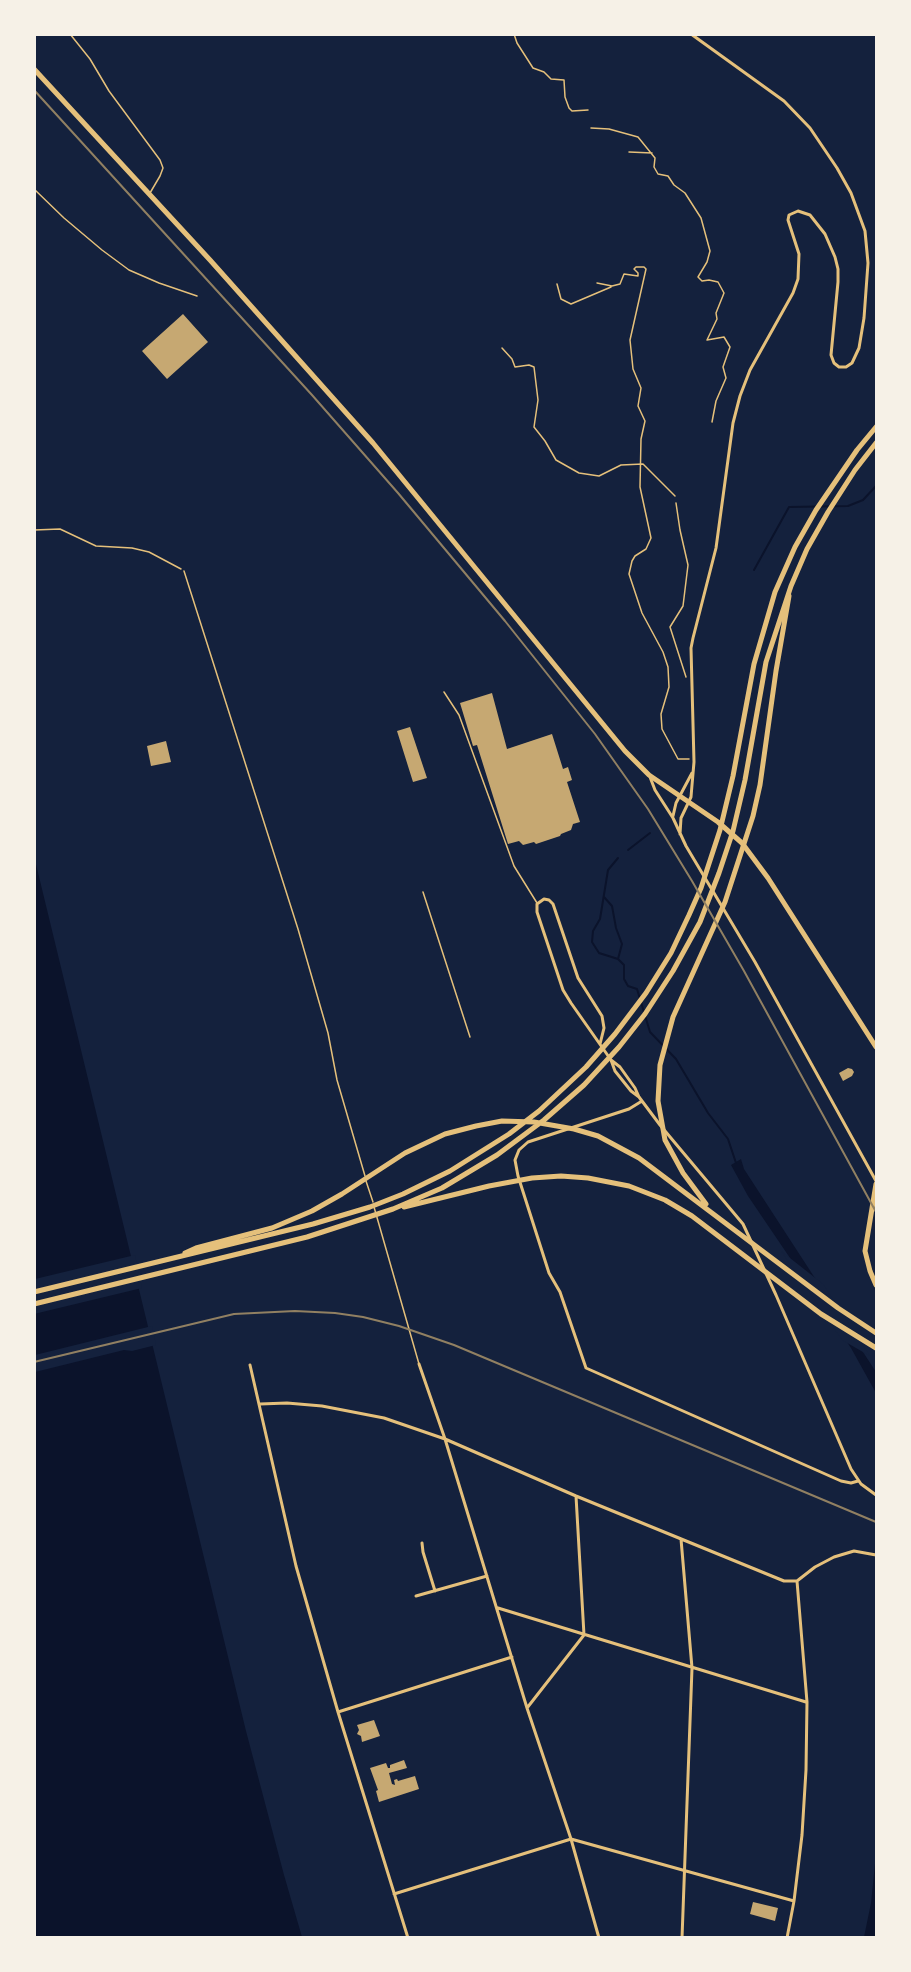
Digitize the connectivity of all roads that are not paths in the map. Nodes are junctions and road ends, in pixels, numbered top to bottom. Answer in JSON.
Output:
{"nodes":[{"id":1,"x":70,"y":34,"type":"edge"},
{"id":2,"x":691,"y":34,"type":"edge"},
{"id":3,"x":34,"y":69,"type":"edge"},
{"id":4,"x":34,"y":189,"type":"edge"},
{"id":5,"x":149,"y":194,"type":"junction"},
{"id":6,"x":197,"y":296,"type":"dead end"},
{"id":7,"x":876,"y":427,"type":"edge"},
{"id":8,"x":876,"y":443,"type":"edge"},
{"id":9,"x":184,"y":571,"type":"road end"},
{"id":10,"x":791,"y":586,"type":"junction"},
{"id":11,"x":444,"y":692,"type":"dead end"},
{"id":12,"x":693,"y":772,"type":"junction"},
{"id":13,"x":650,"y":776,"type":"junction"},
{"id":14,"x":679,"y":797,"type":"junction"},
{"id":15,"x":688,"y":803,"type":"junction"},
{"id":16,"x":673,"y":818,"type":"junction"},
{"id":17,"x":680,"y":834,"type":"junction"},
{"id":18,"x":537,"y":904,"type":"junction"},
{"id":19,"x":600,"y":1044,"type":"junction"},
{"id":20,"x":876,"y":1047,"type":"edge"},
{"id":21,"x":642,"y":1101,"type":"junction"},
{"id":22,"x":876,"y":1183,"type":"edge"},
{"id":23,"x":393,"y":1209,"type":"junction"},
{"id":24,"x":712,"y":1212,"type":"junction"},
{"id":25,"x":175,"y":1258,"type":"junction"},
{"id":26,"x":876,"y":1285,"type":"edge"},
{"id":27,"x":34,"y":1292,"type":"edge"},
{"id":28,"x":34,"y":1304,"type":"edge"},
{"id":29,"x":876,"y":1333,"type":"edge"},
{"id":30,"x":876,"y":1348,"type":"edge"},
{"id":31,"x":419,"y":1364,"type":"joint"},
{"id":32,"x":250,"y":1365,"type":"dead end"},
{"id":33,"x":260,"y":1404,"type":"junction"},
{"id":34,"x":445,"y":1439,"type":"junction"},
{"id":35,"x":858,"y":1480,"type":"junction"},
{"id":36,"x":876,"y":1495,"type":"edge"},
{"id":37,"x":576,"y":1496,"type":"junction"},
{"id":38,"x":681,"y":1539,"type":"junction"},
{"id":39,"x":422,"y":1543,"type":"dead end"},
{"id":40,"x":876,"y":1556,"type":"edge"},
{"id":41,"x":488,"y":1576,"type":"junction"},
{"id":42,"x":797,"y":1581,"type":"junction"},
{"id":43,"x":435,"y":1591,"type":"junction"},
{"id":44,"x":417,"y":1596,"type":"dead end"},
{"id":45,"x":498,"y":1608,"type":"junction"},
{"id":46,"x":584,"y":1635,"type":"junction"},
{"id":47,"x":512,"y":1657,"type":"junction"},
{"id":48,"x":692,"y":1668,"type":"junction"},
{"id":49,"x":807,"y":1702,"type":"junction"},
{"id":50,"x":527,"y":1708,"type":"junction"},
{"id":51,"x":338,"y":1712,"type":"junction"},
{"id":52,"x":571,"y":1839,"type":"junction"},
{"id":53,"x":685,"y":1872,"type":"junction"},
{"id":54,"x":394,"y":1894,"type":"junction"},
{"id":55,"x":794,"y":1901,"type":"junction"},
{"id":56,"x":408,"y":1938,"type":"edge"},
{"id":57,"x":599,"y":1938,"type":"edge"},
{"id":58,"x":682,"y":1938,"type":"edge"},
{"id":59,"x":787,"y":1938,"type":"edge"}],
"edges":[{"from":1,"to":5,"type":"lane"},
{"from":2,"to":12,"type":"street"},
{"from":3,"to":5,"type":"main road"},
{"from":4,"to":6,"type":"lane"},
{"from":5,"to":13,"type":"main road"},
{"from":7,"to":25,"type":"main road"},
{"from":8,"to":10,"type":"main road"},
{"from":9,"to":31,"type":"lane"},
{"from":10,"to":23,"type":"main road"},
{"from":10,"to":24,"type":"main road"},
{"from":11,"to":18,"type":"lane"},
{"from":12,"to":14,"type":"street"},
{"from":12,"to":15,"type":"street"},
{"from":13,"to":14,"type":"main road"},
{"from":13,"to":16,"type":"street"},
{"from":14,"to":15,"type":"main road"},
{"from":14,"to":16,"type":"street"},
{"from":15,"to":17,"type":"street"},
{"from":15,"to":20,"type":"main road"},
{"from":16,"to":17,"type":"street"},
{"from":17,"to":22,"type":"street"},
{"from":18,"to":19,"type":"street"},
{"from":18,"to":19,"type":"street"},
{"from":19,"to":21,"type":"street"},
{"from":21,"to":35,"type":"street"},
{"from":21,"to":35,"type":"street"},
{"from":22,"to":26,"type":"main road"},
{"from":23,"to":28,"type":"main road"},
{"from":23,"to":30,"type":"main road"},
{"from":24,"to":25,"type":"main road"},
{"from":24,"to":29,"type":"main road"},
{"from":25,"to":27,"type":"main road"},
{"from":31,"to":34,"type":"street"},
{"from":32,"to":33,"type":"street"},
{"from":33,"to":34,"type":"street"},
{"from":33,"to":51,"type":"street"},
{"from":34,"to":37,"type":"street"},
{"from":34,"to":41,"type":"street"},
{"from":35,"to":36,"type":"street"},
{"from":37,"to":38,"type":"street"},
{"from":37,"to":46,"type":"street"},
{"from":38,"to":42,"type":"street"},
{"from":38,"to":48,"type":"street"},
{"from":39,"to":43,"type":"street"},
{"from":40,"to":42,"type":"street"},
{"from":41,"to":43,"type":"street"},
{"from":41,"to":45,"type":"street"},
{"from":42,"to":49,"type":"street"},
{"from":43,"to":44,"type":"street"},
{"from":45,"to":46,"type":"street"},
{"from":45,"to":47,"type":"street"},
{"from":46,"to":48,"type":"street"},
{"from":46,"to":50,"type":"street"},
{"from":47,"to":50,"type":"street"},
{"from":47,"to":51,"type":"street"},
{"from":48,"to":49,"type":"street"},
{"from":48,"to":53,"type":"street"},
{"from":49,"to":55,"type":"street"},
{"from":50,"to":52,"type":"street"},
{"from":51,"to":54,"type":"street"},
{"from":52,"to":53,"type":"street"},
{"from":52,"to":54,"type":"street"},
{"from":52,"to":57,"type":"street"},
{"from":53,"to":55,"type":"street"},
{"from":53,"to":58,"type":"street"},
{"from":54,"to":56,"type":"street"},
{"from":55,"to":59,"type":"street"}]}
